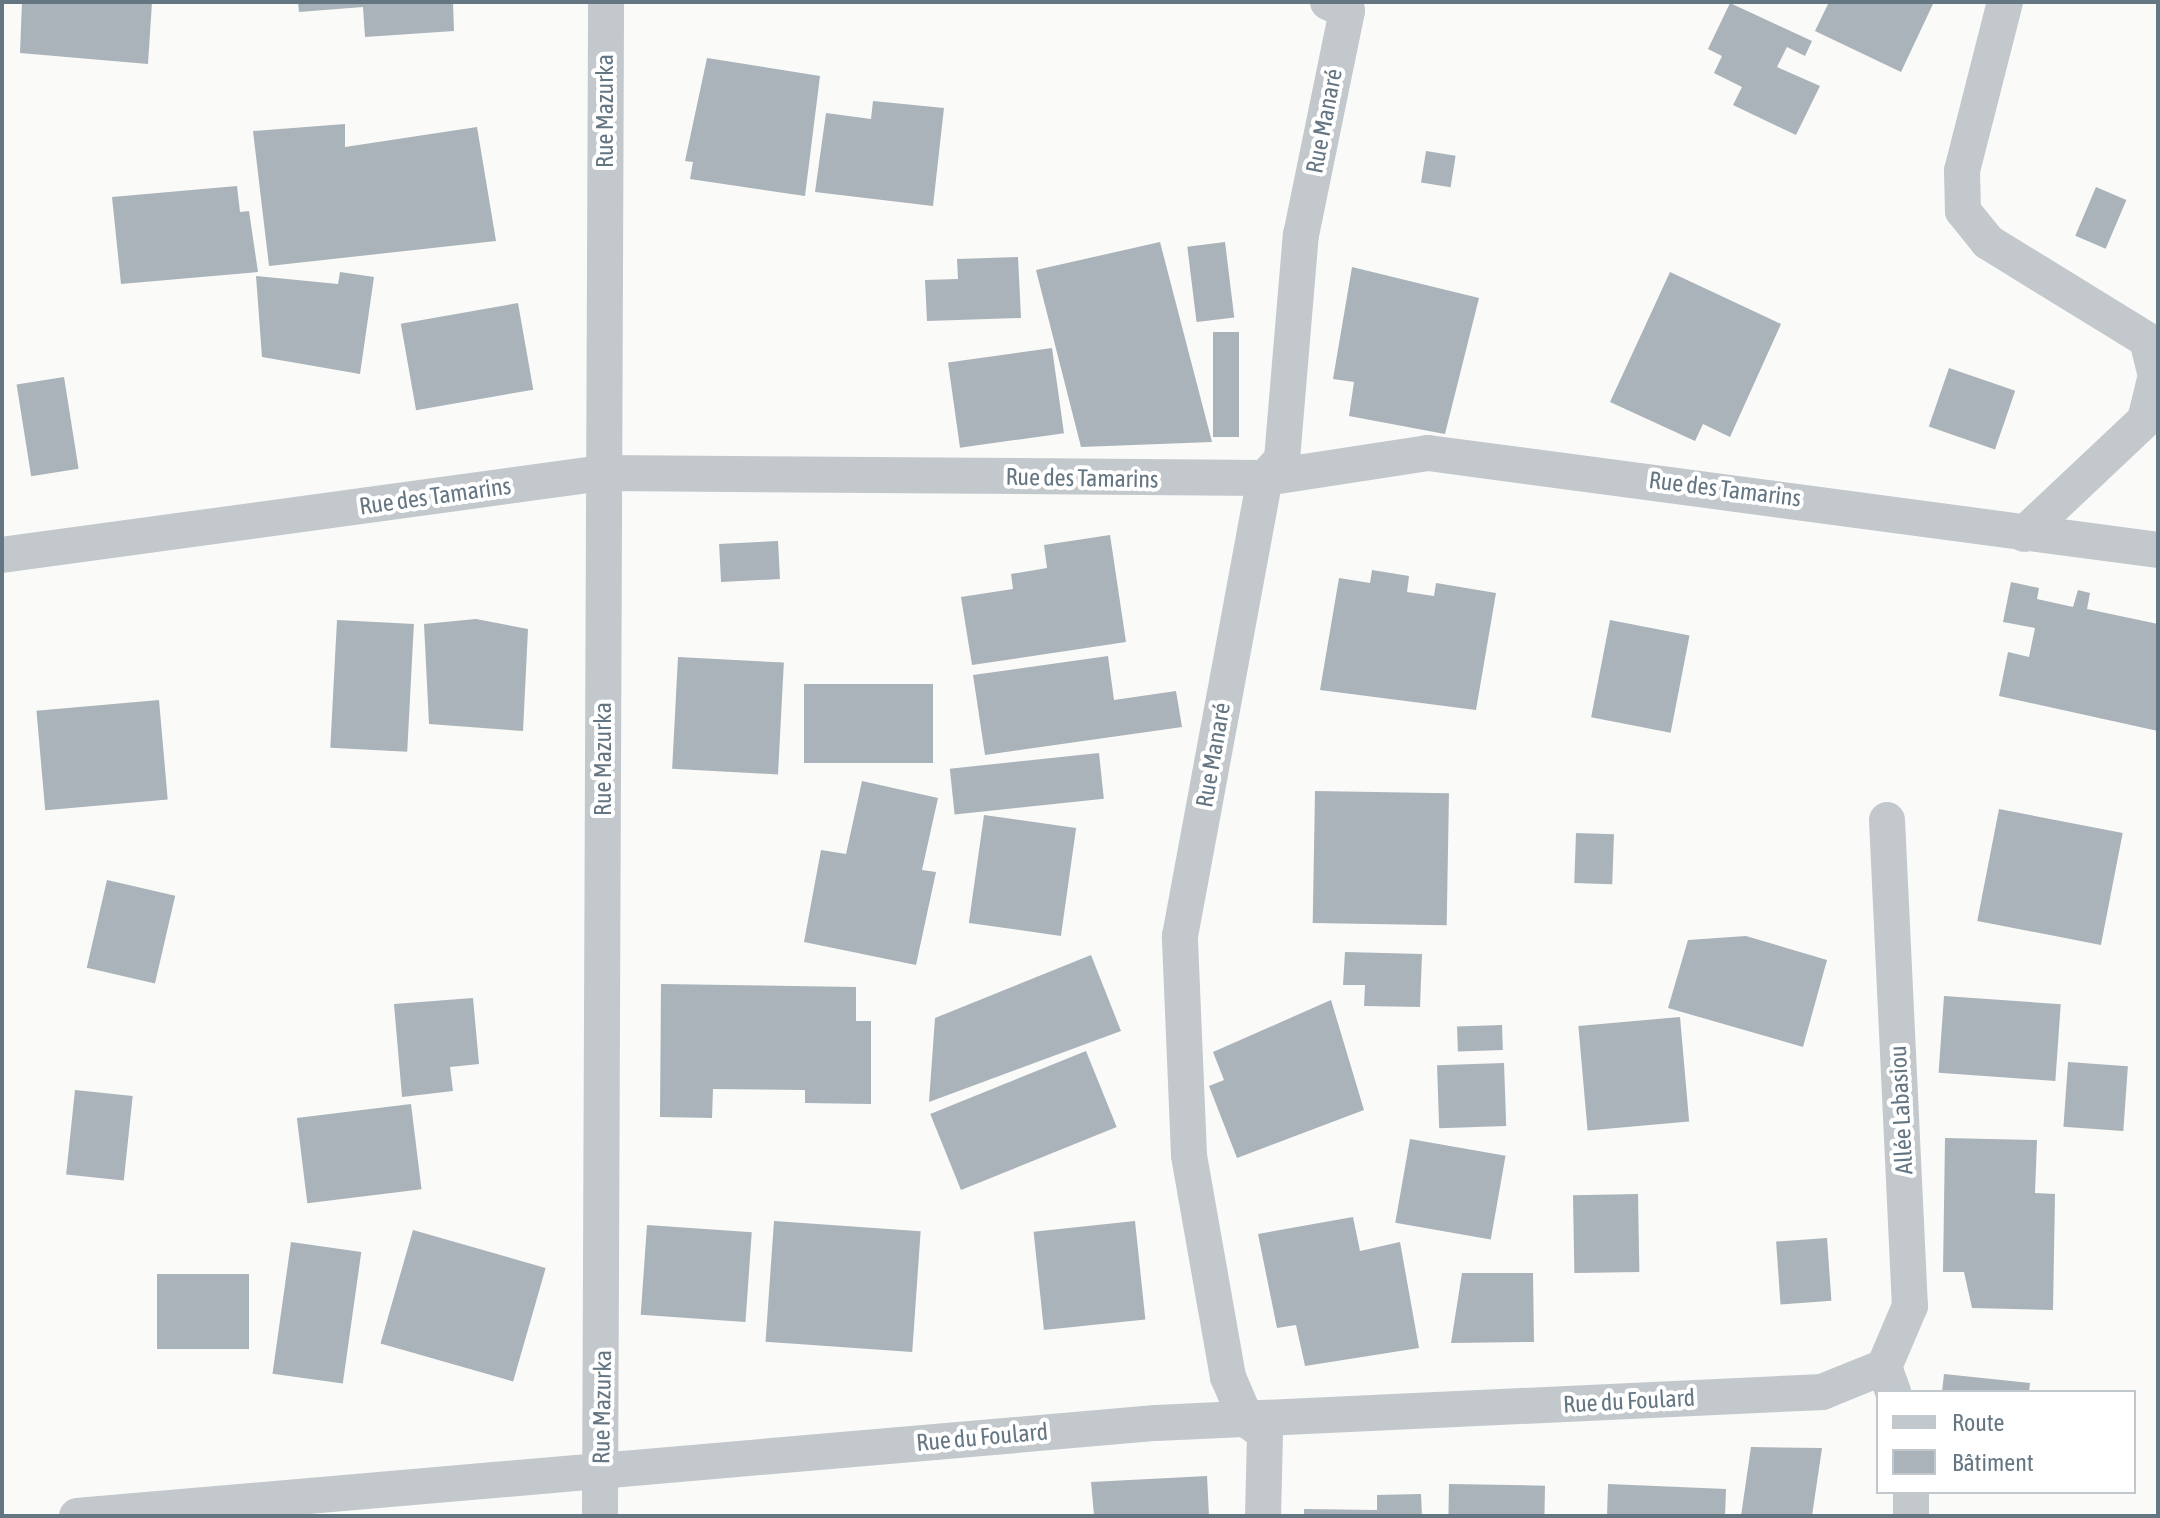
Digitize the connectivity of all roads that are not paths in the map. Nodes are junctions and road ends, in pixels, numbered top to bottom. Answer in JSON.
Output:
{"nodes":[{"id":1,"x":606,"y":2,"type":"edge"},
{"id":2,"x":1328,"y":2,"type":"edge"},
{"id":3,"x":2005,"y":2,"type":"edge"},
{"id":4,"x":603,"y":473,"type":"junction"},
{"id":5,"x":1265,"y":478,"type":"junction"},
{"id":6,"x":2024,"y":534,"type":"junction"},
{"id":7,"x":2158,"y":550,"type":"edge"},
{"id":8,"x":2,"y":555,"type":"edge"},
{"id":9,"x":1887,"y":820,"type":"dead end"},
{"id":10,"x":1888,"y":1380,"type":"edge"},
{"id":11,"x":1246,"y":1419,"type":"junction"},
{"id":12,"x":600,"y":1468,"type":"junction"},
{"id":13,"x":1911,"y":1494,"type":"edge"},
{"id":14,"x":77,"y":1516,"type":"edge"},
{"id":15,"x":600,"y":1516,"type":"edge"},
{"id":16,"x":1263,"y":1516,"type":"edge"},
{"id":17,"x":1911,"y":1516,"type":"edge"}],
"edges":[{"from":1,"to":4,"type":"street","name":"Rue Mazurka"},
{"from":2,"to":5,"type":"street","name":"Rue Manaré"},
{"from":3,"to":6,"type":"street"},
{"from":4,"to":5,"type":"street","name":"Rue des Tamarins"},
{"from":4,"to":8,"type":"street","name":"Rue des Tamarins"},
{"from":4,"to":12,"type":"street","name":"Rue Mazurka"},
{"from":5,"to":6,"type":"street","name":"Rue des Tamarins"},
{"from":5,"to":11,"type":"street","name":"Rue Manaré"},
{"from":6,"to":7,"type":"street","name":"Rue des Tamarins"},
{"from":9,"to":10,"type":"street","name":"Allée Labasiou"},
{"from":10,"to":11,"type":"street","name":"Rue du Foulard"},
{"from":11,"to":12,"type":"street","name":"Rue du Foulard"},
{"from":11,"to":16,"type":"street","name":"Rue Manaré"},
{"from":12,"to":14,"type":"street","name":"Rue du Foulard"},
{"from":12,"to":15,"type":"street","name":"Rue Mazurka"},
{"from":13,"to":17,"type":"street"}]}
